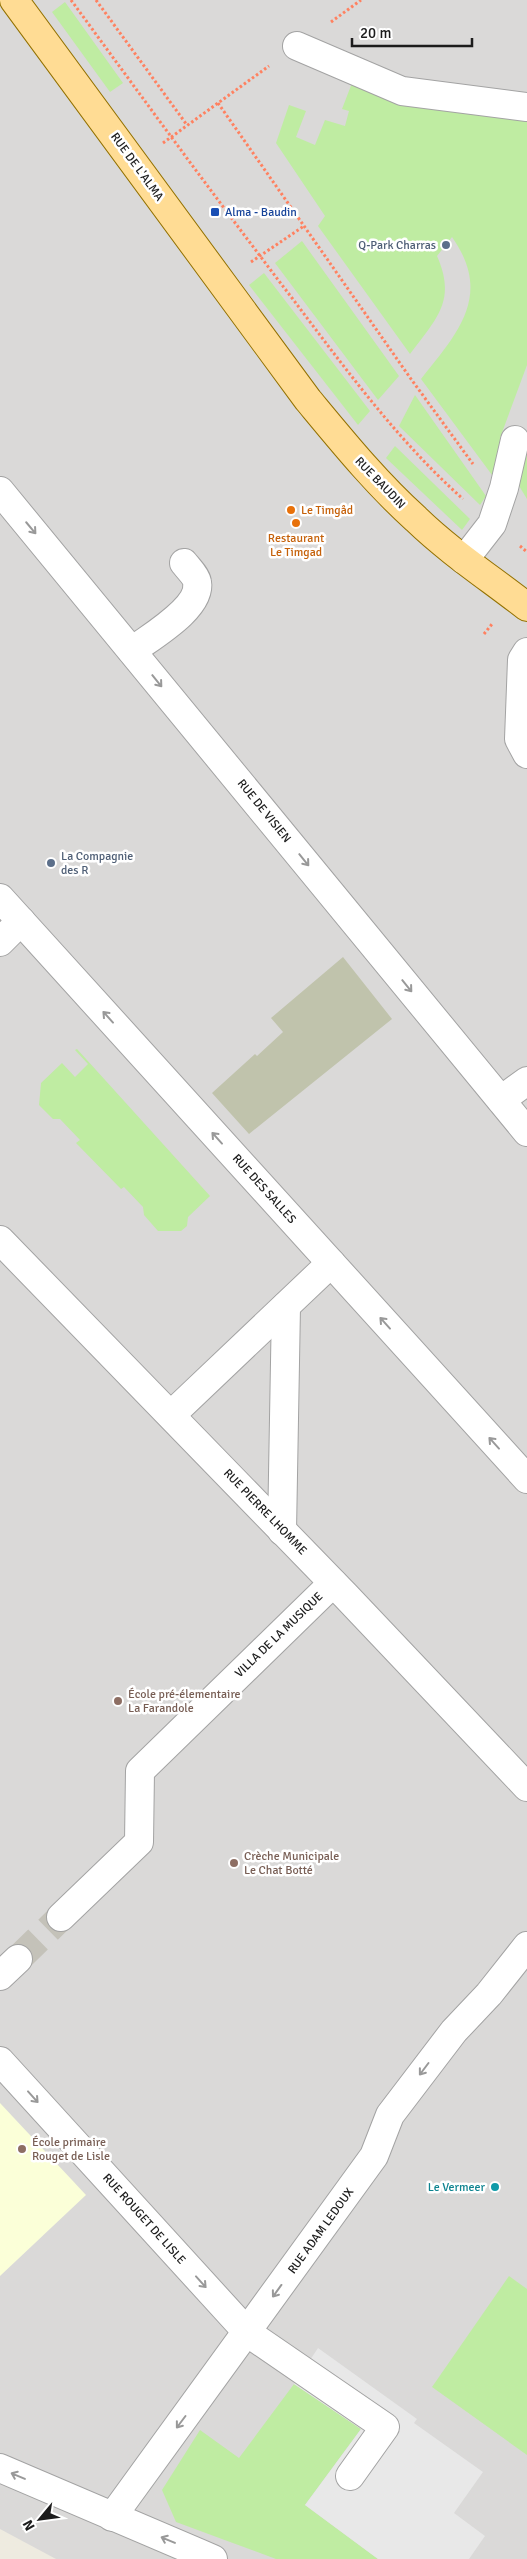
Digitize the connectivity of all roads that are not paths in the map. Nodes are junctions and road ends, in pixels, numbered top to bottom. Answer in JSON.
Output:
{"nodes":[{"id":1,"x":14,"y":0,"type":"edge"},
{"id":2,"x":297,"y":46,"type":"dead end"},
{"id":3,"x":527,"y":107,"type":"edge"},
{"id":4,"x":259,"y":333,"type":"joint"},
{"id":5,"x":515,"y":440,"type":"dead end"},
{"id":6,"x":0,"y":490,"type":"edge"},
{"id":7,"x":464,"y":560,"type":"junction"},
{"id":8,"x":184,"y":563,"type":"dead end"},
{"id":9,"x":527,"y":607,"type":"edge"},
{"id":10,"x":132,"y":651,"type":"junction"},
{"id":11,"x":527,"y":652,"type":"edge"},
{"id":12,"x":527,"y":754,"type":"edge"},
{"id":13,"x":0,"y":898,"type":"edge"},
{"id":14,"x":21,"y":922,"type":"junction"},
{"id":15,"x":0,"y":942,"type":"edge"},
{"id":16,"x":527,"y":1081,"type":"edge"},
{"id":17,"x":501,"y":1100,"type":"junction"},
{"id":18,"x":527,"y":1132,"type":"edge"},
{"id":19,"x":0,"y":1240,"type":"edge"},
{"id":20,"x":331,"y":1263,"type":"junction"},
{"id":21,"x":286,"y":1306,"type":"junction"},
{"id":22,"x":171,"y":1415,"type":"junction"},
{"id":23,"x":527,"y":1479,"type":"edge"},
{"id":24,"x":282,"y":1531,"type":"junction"},
{"id":25,"x":339,"y":1589,"type":"junction"},
{"id":26,"x":527,"y":1787,"type":"edge"},
{"id":27,"x":61,"y":1918,"type":"tunnel mouth"},
{"id":28,"x":527,"y":1946,"type":"edge"},
{"id":29,"x":0,"y":2061,"type":"edge"},
{"id":30,"x":248,"y":2333,"type":"junction"},
{"id":31,"x":0,"y":2468,"type":"edge"},
{"id":32,"x":350,"y":2476,"type":"dead end"},
{"id":33,"x":112,"y":2517,"type":"junction"},
{"id":34,"x":212,"y":2559,"type":"edge"}],
"edges":[{"from":1,"to":4,"type":"main road","name":"RUE DE L'ALMA"},
{"from":2,"to":3,"type":"street"},
{"from":4,"to":7,"type":"main road","name":"RUE BAUDIN"},
{"from":5,"to":7,"type":"street"},
{"from":6,"to":10,"type":"street","name":"RUE DE VISIEN","one_way":true},
{"from":7,"to":9,"type":"main road","name":"RUE BAUDIN"},
{"from":8,"to":10,"type":"street"},
{"from":10,"to":17,"type":"street","name":"RUE DE VISIEN","one_way":true},
{"from":11,"to":12,"type":"street"},
{"from":13,"to":14,"type":"street","name":"RUE DES SALLES"},
{"from":14,"to":15,"type":"street"},
{"from":20,"to":14,"type":"street","name":"RUE DES SALLES","one_way":true},
{"from":16,"to":17,"type":"street"},
{"from":17,"to":18,"type":"street","name":"RUE DE VISIEN"},
{"from":19,"to":22,"type":"street","name":"RUE PIERRE LHOMME"},
{"from":20,"to":21,"type":"street"},
{"from":23,"to":20,"type":"street","name":"RUE DES SALLES","one_way":true},
{"from":21,"to":22,"type":"street"},
{"from":21,"to":24,"type":"street"},
{"from":22,"to":24,"type":"street","name":"RUE PIERRE LHOMME"},
{"from":24,"to":25,"type":"street","name":"RUE PIERRE LHOMME"},
{"from":25,"to":26,"type":"street","name":"RUE PIERRE LHOMME"},
{"from":25,"to":27,"type":"street","name":"VILLA DE LA MUSIQUE"},
{"from":28,"to":30,"type":"street","name":"RUE ADAM LEDOUX","one_way":true},
{"from":29,"to":30,"type":"street","name":"RUE ROUGET DE LISLE","one_way":true},
{"from":30,"to":32,"type":"street","name":"RUE ROUGET DE LISLE"},
{"from":30,"to":33,"type":"street","name":"RUE ADAM LEDOUX","one_way":true},
{"from":33,"to":31,"type":"street","one_way":true},
{"from":34,"to":33,"type":"street","one_way":true}]}
